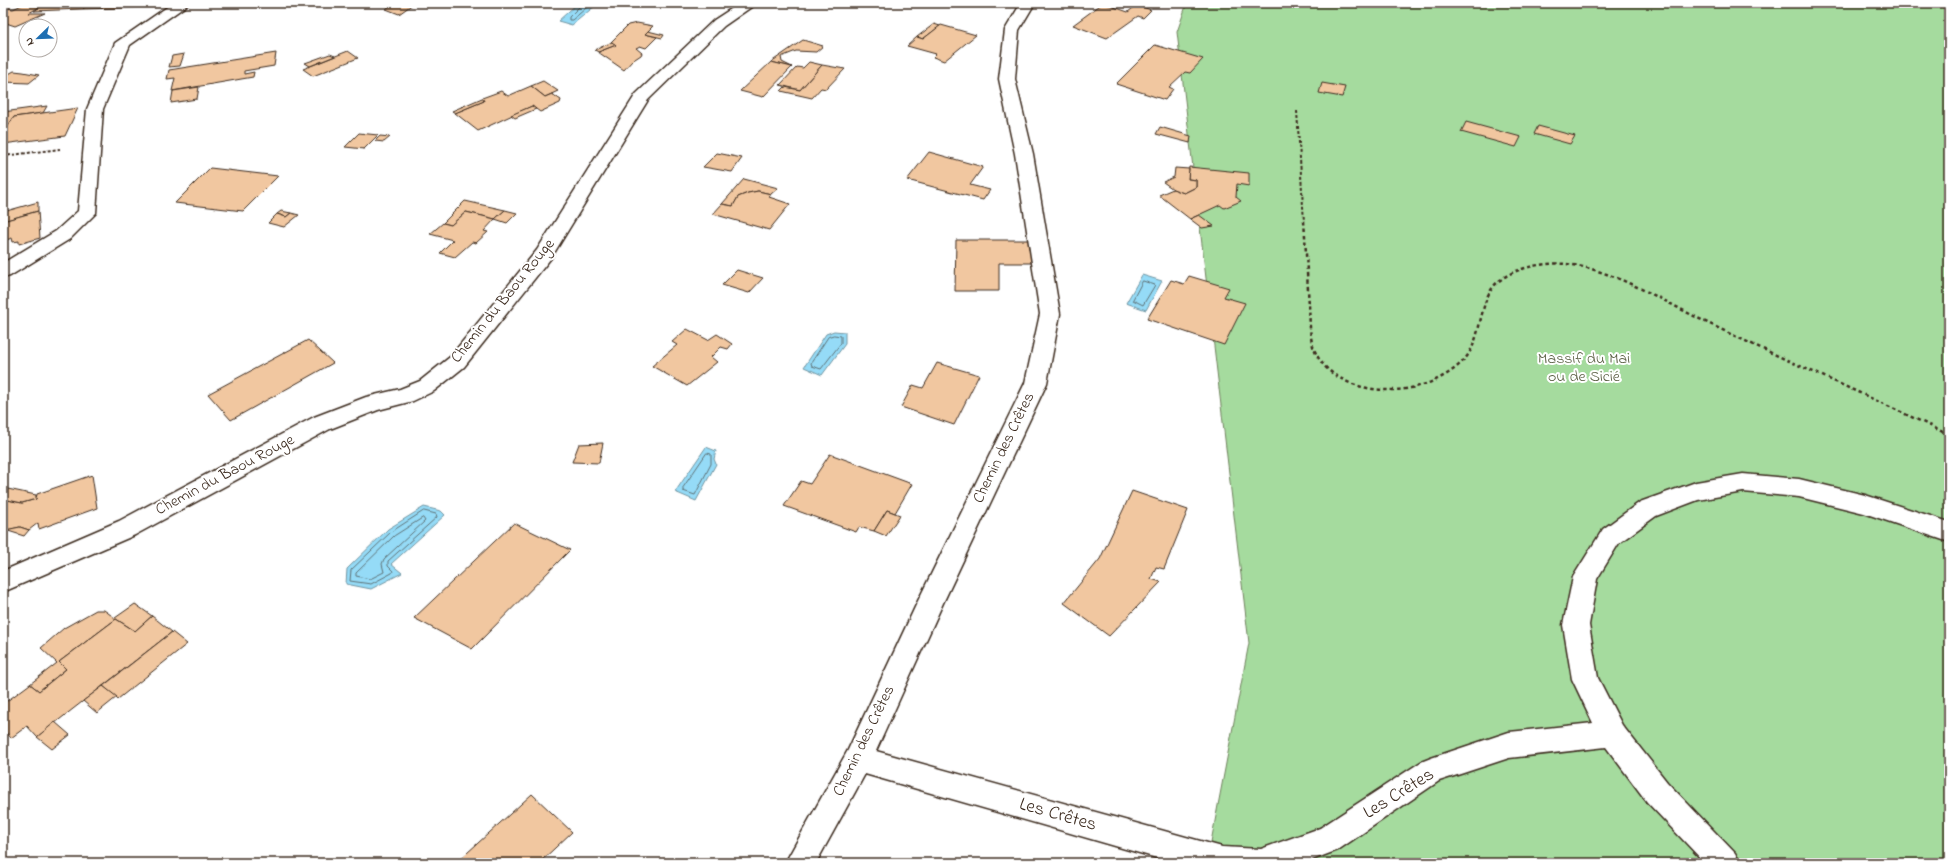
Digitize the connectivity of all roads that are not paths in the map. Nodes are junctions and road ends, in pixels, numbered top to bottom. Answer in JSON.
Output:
{"nodes":[{"id":1,"x":183,"y":3,"type":"edge"},
{"id":2,"x":750,"y":3,"type":"edge"},
{"id":3,"x":1028,"y":3,"type":"edge"},
{"id":4,"x":3,"y":272,"type":"edge"},
{"id":5,"x":1949,"y":532,"type":"edge"},
{"id":6,"x":3,"y":582,"type":"edge"},
{"id":7,"x":1612,"y":734,"type":"junction"},
{"id":8,"x":858,"y":759,"type":"junction"},
{"id":9,"x":800,"y":863,"type":"edge"},
{"id":10,"x":1259,"y":863,"type":"edge"},
{"id":11,"x":1263,"y":863,"type":"edge"},
{"id":12,"x":1725,"y":863,"type":"edge"}],
"edges":[{"from":1,"to":4,"type":"street"},
{"from":2,"to":6,"type":"street","name":"Chemin du Baou Rouge"},
{"from":3,"to":8,"type":"street","name":"Chemin des Crêtes"},
{"from":5,"to":7,"type":"street"},
{"from":7,"to":11,"type":"street","name":"Les Crêtes"},
{"from":7,"to":12,"type":"street"},
{"from":8,"to":9,"type":"street","name":"Chemin des Crêtes"},
{"from":8,"to":10,"type":"street","name":"Les Crêtes"}]}
